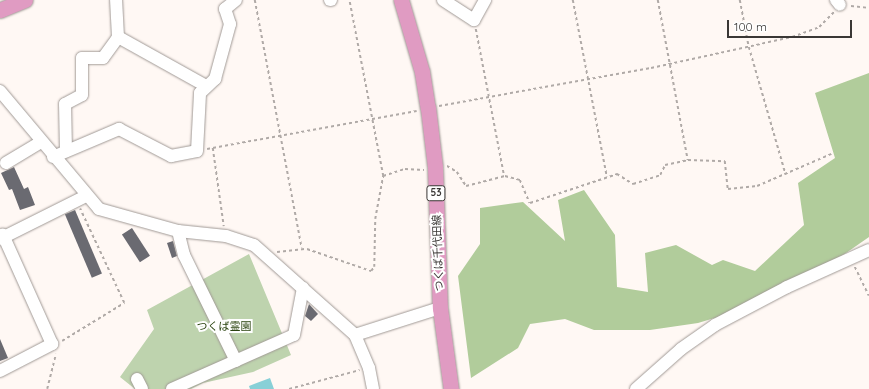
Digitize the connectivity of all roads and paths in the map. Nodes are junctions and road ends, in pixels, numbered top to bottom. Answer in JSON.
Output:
{"nodes":[{"id":1,"x":25,"y":0,"type":"edge"},
{"id":2,"x":116,"y":0,"type":"edge"},
{"id":3,"x":236,"y":0,"type":"edge"},
{"id":4,"x":255,"y":0,"type":"edge"},
{"id":5,"x":349,"y":0,"type":"edge"},
{"id":6,"x":443,"y":0,"type":"edge"},
{"id":7,"x":485,"y":0,"type":"edge"},
{"id":8,"x":573,"y":0,"type":"edge"},
{"id":9,"x":658,"y":0,"type":"edge"},
{"id":10,"x":740,"y":0,"type":"edge"},
{"id":11,"x":405,"y":2,"type":"edge"},
{"id":12,"x":838,"y":2,"type":"edge"},
{"id":13,"x":869,"y":8,"type":"edge"},
{"id":14,"x":0,"y":10,"type":"edge"},
{"id":15,"x":474,"y":20,"type":"junction"},
{"id":16,"x":118,"y":37,"type":"junction"},
{"id":17,"x":749,"y":47,"type":"junction"},
{"id":18,"x":670,"y":64,"type":"junction"},
{"id":19,"x":588,"y":78,"type":"junction"},
{"id":20,"x":206,"y":86,"type":"junction"},
{"id":21,"x":0,"y":91,"type":"edge"},
{"id":22,"x":489,"y":95,"type":"junction"},
{"id":23,"x":428,"y":108,"type":"junction"},
{"id":24,"x":372,"y":120,"type":"junction"},
{"id":25,"x":281,"y":137,"type":"junction"},
{"id":26,"x":41,"y":142,"type":"junction"},
{"id":27,"x":213,"y":148,"type":"junction"},
{"id":28,"x":66,"y":151,"type":"junction"},
{"id":29,"x":197,"y":151,"type":"junction"},
{"id":30,"x":831,"y":154,"type":"dead end"},
{"id":31,"x":53,"y":157,"type":"junction"},
{"id":32,"x":688,"y":160,"type":"junction"},
{"id":33,"x":6,"y":163,"type":"dead end"},
{"id":34,"x":435,"y":167,"type":"junction"},
{"id":35,"x":786,"y":175,"type":"junction"},
{"id":36,"x":383,"y":176,"type":"junction"},
{"id":37,"x":505,"y":176,"type":"junction"},
{"id":38,"x":607,"y":177,"type":"junction"},
{"id":39,"x":81,"y":198,"type":"junction"},
{"id":40,"x":178,"y":231,"type":"junction"},
{"id":41,"x":1,"y":236,"type":"edge"},
{"id":42,"x":226,"y":236,"type":"junction"},
{"id":43,"x":302,"y":248,"type":"junction"},
{"id":44,"x":869,"y":250,"type":"edge"},
{"id":45,"x":264,"y":255,"type":"junction"},
{"id":46,"x":852,"y":260,"type":"junction"},
{"id":47,"x":303,"y":288,"type":"junction"},
{"id":48,"x":869,"y":296,"type":"edge"},
{"id":49,"x":440,"y":308,"type":"junction"},
{"id":50,"x":355,"y":335,"type":"junction"},
{"id":51,"x":57,"y":343,"type":"junction"},
{"id":52,"x":236,"y":361,"type":"junction"},
{"id":53,"x":369,"y":368,"type":"junction"},
{"id":54,"x":0,"y":371,"type":"edge"},
{"id":55,"x":47,"y":389,"type":"edge"},
{"id":56,"x":172,"y":389,"type":"edge"},
{"id":57,"x":289,"y":389,"type":"edge"},
{"id":58,"x":373,"y":389,"type":"edge"},
{"id":59,"x":451,"y":389,"type":"edge"},
{"id":60,"x":636,"y":389,"type":"edge"}],
"edges":[{"from":1,"to":14,"type":"main road"},
{"from":2,"to":16,"type":"street"},
{"from":3,"to":20,"type":"street"},
{"from":4,"to":25,"type":"path"},
{"from":5,"to":24,"type":"path"},
{"from":6,"to":15,"type":"street"},
{"from":7,"to":15,"type":"street"},
{"from":8,"to":19,"type":"path"},
{"from":9,"to":18,"type":"path"},
{"from":10,"to":17,"type":"path"},
{"from":11,"to":23,"type":"main road","name":"つくば千代田線","number":"53"},
{"from":12,"to":13,"type":"path"},
{"from":12,"to":17,"type":"path"},
{"from":15,"to":22,"type":"path"},
{"from":16,"to":20,"type":"street"},
{"from":16,"to":28,"type":"street"},
{"from":17,"to":18,"type":"path"},
{"from":17,"to":35,"type":"path"},
{"from":18,"to":19,"type":"path"},
{"from":18,"to":32,"type":"path"},
{"from":19,"to":22,"type":"path"},
{"from":19,"to":38,"type":"path"},
{"from":20,"to":29,"type":"street"},
{"from":21,"to":26,"type":"street"},
{"from":22,"to":23,"type":"path"},
{"from":22,"to":37,"type":"path"},
{"from":23,"to":24,"type":"path"},
{"from":23,"to":34,"type":"main road","name":"つくば千代田線","number":"53"},
{"from":24,"to":25,"type":"path"},
{"from":24,"to":36,"type":"path"},
{"from":25,"to":27,"type":"path"},
{"from":25,"to":43,"type":"path"},
{"from":26,"to":31,"type":"street"},
{"from":26,"to":33,"type":"street"},
{"from":27,"to":29,"type":"path"},
{"from":27,"to":42,"type":"path"},
{"from":28,"to":29,"type":"street"},
{"from":28,"to":31,"type":"street"},
{"from":30,"to":35,"type":"path"},
{"from":31,"to":39,"type":"street"},
{"from":32,"to":35,"type":"path"},
{"from":32,"to":38,"type":"path"},
{"from":34,"to":36,"type":"path"},
{"from":34,"to":37,"type":"path"},
{"from":34,"to":49,"type":"main road","name":"つくば千代田線","number":"53"},
{"from":36,"to":43,"type":"path"},
{"from":37,"to":38,"type":"path"},
{"from":39,"to":40,"type":"street"},
{"from":39,"to":41,"type":"street"},
{"from":39,"to":51,"type":"path"},
{"from":40,"to":42,"type":"street"},
{"from":40,"to":52,"type":"street"},
{"from":41,"to":51,"type":"street"},
{"from":42,"to":45,"type":"street"},
{"from":43,"to":45,"type":"path"},
{"from":44,"to":46,"type":"street"},
{"from":45,"to":47,"type":"street"},
{"from":46,"to":48,"type":"path"},
{"from":46,"to":60,"type":"street"},
{"from":47,"to":50,"type":"street"},
{"from":47,"to":52,"type":"street"},
{"from":49,"to":50,"type":"street"},
{"from":49,"to":59,"type":"main road","name":"つくば千代田線","number":"53"},
{"from":50,"to":53,"type":"street"},
{"from":51,"to":54,"type":"street"},
{"from":51,"to":55,"type":"path"},
{"from":52,"to":56,"type":"street"},
{"from":53,"to":57,"type":"path"},
{"from":53,"to":58,"type":"street"}]}
